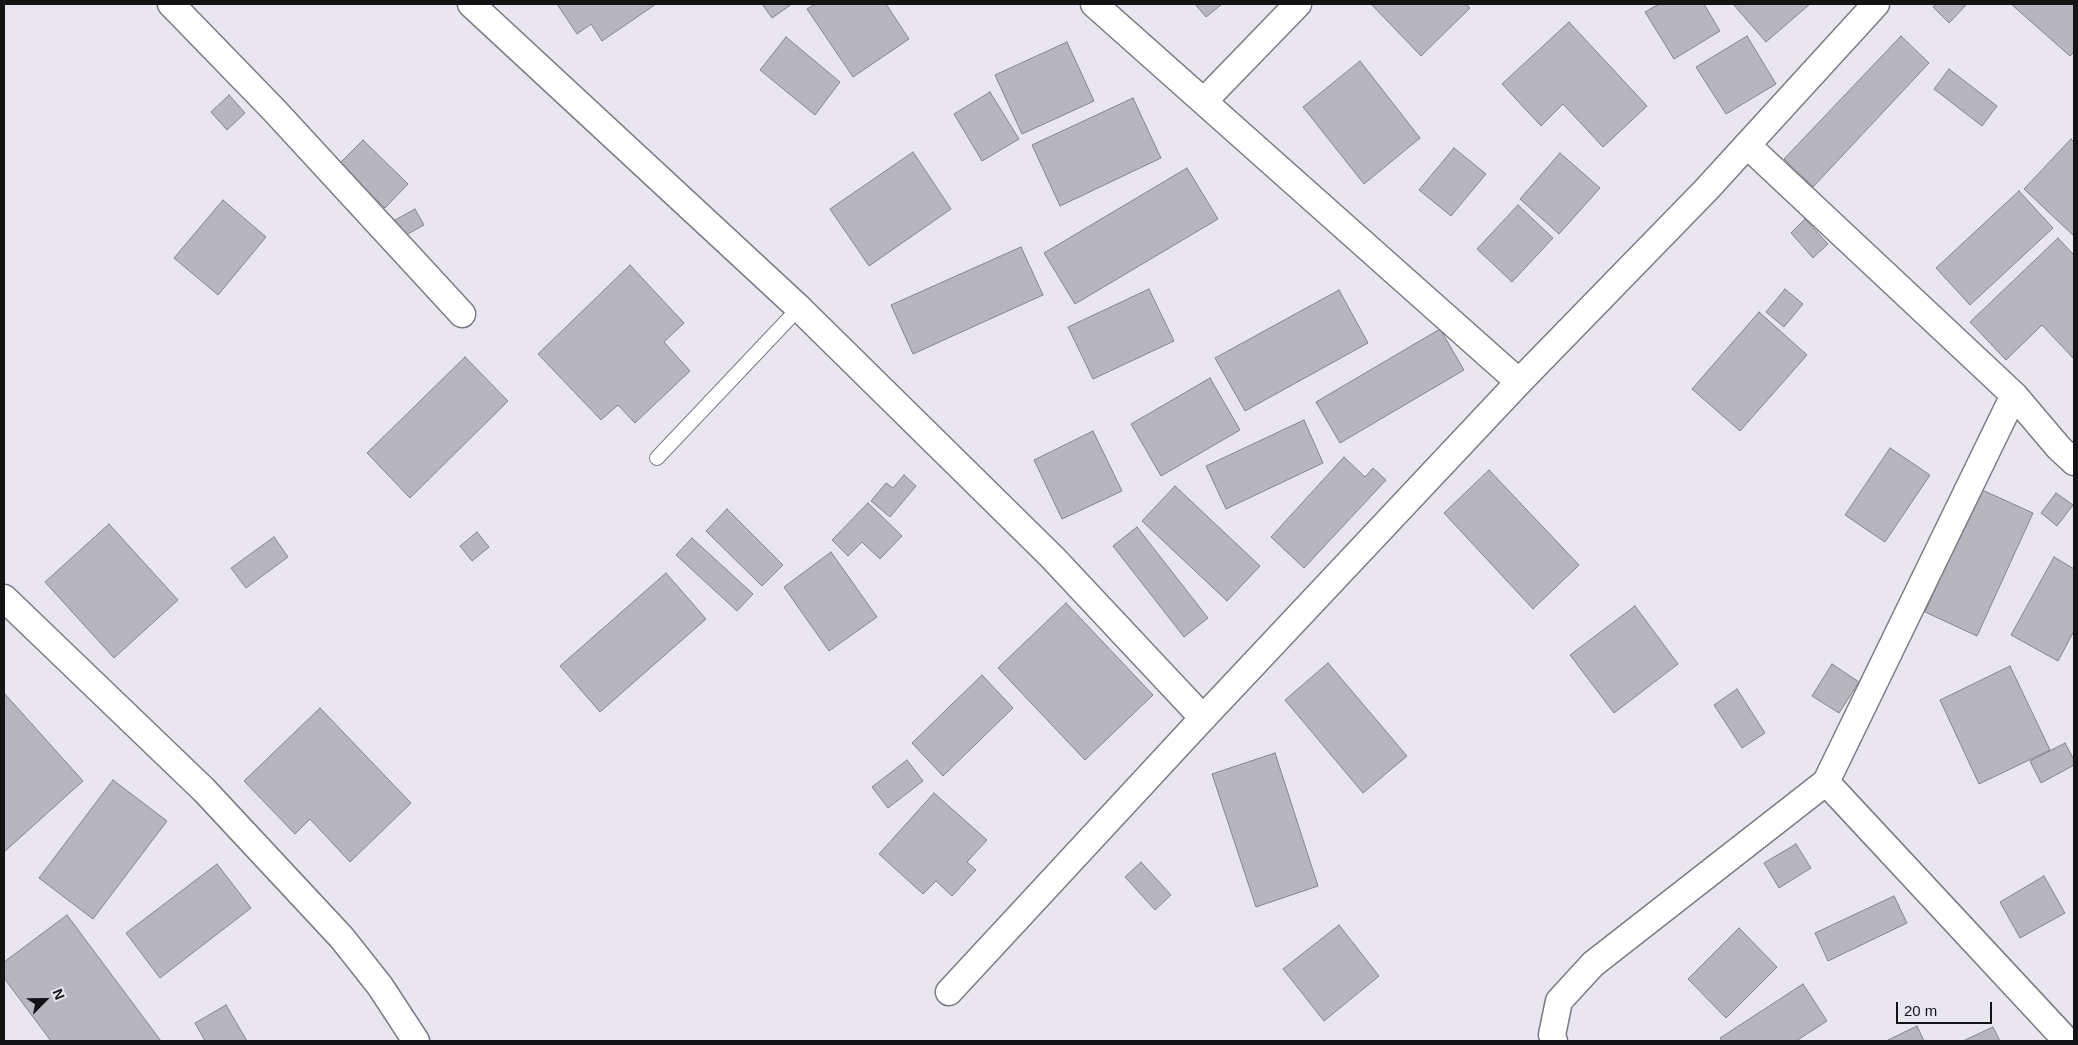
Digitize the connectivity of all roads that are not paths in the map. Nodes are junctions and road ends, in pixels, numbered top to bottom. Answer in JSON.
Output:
{"nodes":[{"id":1,"x":171,"y":4,"type":"edge"},
{"id":2,"x":471,"y":4,"type":"edge"},
{"id":3,"x":1094,"y":4,"type":"edge"},
{"id":4,"x":1298,"y":4,"type":"edge"},
{"id":5,"x":1876,"y":4,"type":"edge"},
{"id":6,"x":1204,"y":102,"type":"junction"},
{"id":7,"x":1747,"y":145,"type":"junction"},
{"id":8,"x":799,"y":308,"type":"junction"},
{"id":9,"x":462,"y":314,"type":"dead end"},
{"id":10,"x":1519,"y":382,"type":"junction"},
{"id":11,"x":2014,"y":395,"type":"junction"},
{"id":12,"x":2069,"y":447,"type":"edge"},
{"id":13,"x":657,"y":458,"type":"dead end"},
{"id":14,"x":4,"y":598,"type":"edge"},
{"id":15,"x":1203,"y":718,"type":"junction"},
{"id":16,"x":1826,"y":782,"type":"junction"},
{"id":17,"x":949,"y":992,"type":"dead end"},
{"id":18,"x":416,"y":1041,"type":"edge"},
{"id":19,"x":1554,"y":1041,"type":"edge"},
{"id":20,"x":2067,"y":1041,"type":"edge"}],
"edges":[{"from":1,"to":9,"type":"street"},
{"from":2,"to":8,"type":"street"},
{"from":3,"to":6,"type":"street"},
{"from":4,"to":6,"type":"street"},
{"from":5,"to":7,"type":"street"},
{"from":6,"to":10,"type":"street"},
{"from":7,"to":10,"type":"street"},
{"from":7,"to":11,"type":"street"},
{"from":8,"to":13,"type":"lane"},
{"from":8,"to":15,"type":"street"},
{"from":10,"to":15,"type":"street"},
{"from":11,"to":12,"type":"street"},
{"from":11,"to":16,"type":"street"},
{"from":14,"to":18,"type":"street"},
{"from":15,"to":17,"type":"street"},
{"from":16,"to":19,"type":"street"},
{"from":16,"to":20,"type":"street"}]}
